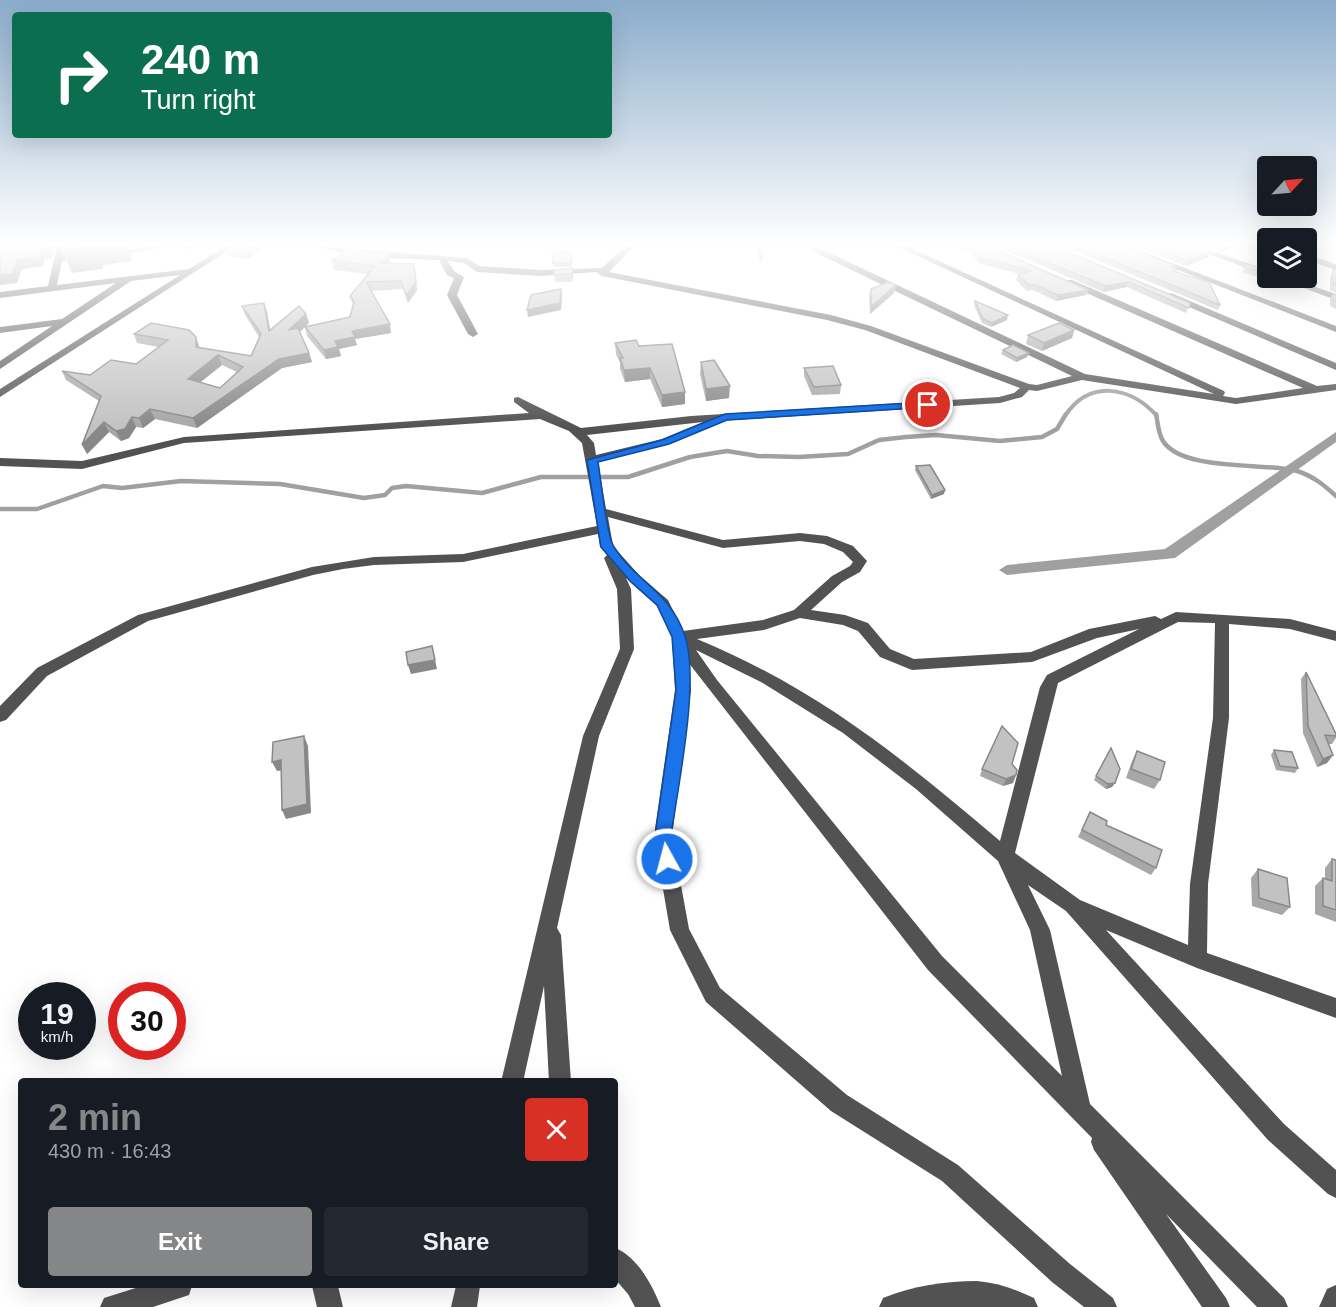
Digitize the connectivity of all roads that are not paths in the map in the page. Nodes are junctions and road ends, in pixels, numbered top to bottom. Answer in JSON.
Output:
{"nodes":[{"id":1,"x":87,"y":307,"type":"edge"},
{"id":2,"x":135,"y":307,"type":"edge"},
{"id":3,"x":458,"y":307,"type":"edge"},
{"id":4,"x":773,"y":307,"type":"edge"},
{"id":5,"x":936,"y":307,"type":"edge"},
{"id":6,"x":1032,"y":307,"type":"edge"},
{"id":7,"x":1126,"y":307,"type":"edge"},
{"id":8,"x":1196,"y":307,"type":"edge"},
{"id":9,"x":1279,"y":307,"type":"edge"},
{"id":10,"x":66,"y":321,"type":"junction"},
{"id":11,"x":1336,"y":329,"type":"edge"},
{"id":12,"x":0,"y":330,"type":"edge"},
{"id":13,"x":473,"y":334,"type":"dead end"},
{"id":14,"x":1,"y":366,"type":"edge"},
{"id":15,"x":1336,"y":367,"type":"edge"},
{"id":16,"x":1082,"y":378,"type":"junction"},
{"id":17,"x":1027,"y":387,"type":"junction"},
{"id":18,"x":1336,"y":387,"type":"edge"},
{"id":19,"x":1314,"y":389,"type":"junction"},
{"id":20,"x":0,"y":394,"type":"edge"},
{"id":21,"x":518,"y":400,"type":"dead end"},
{"id":22,"x":1236,"y":401,"type":"junction"},
{"id":23,"x":543,"y":416,"type":"junction"},
{"id":24,"x":725,"y":417,"type":"junction"},
{"id":25,"x":580,"y":432,"type":"junction"},
{"id":26,"x":0,"y":462,"type":"edge"},
{"id":27,"x":593,"y":463,"type":"junction"},
{"id":28,"x":602,"y":520,"type":"junction"},
{"id":29,"x":799,"y":613,"type":"junction"},
{"id":30,"x":1176,"y":617,"type":"junction"},
{"id":31,"x":1222,"y":618,"type":"junction"},
{"id":32,"x":1336,"y":636,"type":"edge"},
{"id":33,"x":679,"y":637,"type":"junction"},
{"id":34,"x":0,"y":716,"type":"edge"},
{"id":35,"x":1005,"y":858,"type":"junction"},
{"id":36,"x":1068,"y":903,"type":"junction"},
{"id":37,"x":549,"y":920,"type":"junction"},
{"id":38,"x":1197,"y":959,"type":"junction"},
{"id":39,"x":1336,"y":1008,"type":"edge"},
{"id":40,"x":513,"y":1078,"type":"edge"},
{"id":41,"x":560,"y":1078,"type":"edge"},
{"id":42,"x":1079,"y":1108,"type":"junction"},
{"id":43,"x":1336,"y":1186,"type":"edge"},
{"id":44,"x":618,"y":1263,"type":"edge"},
{"id":45,"x":174,"y":1288,"type":"edge"},
{"id":46,"x":326,"y":1288,"type":"edge"},
{"id":47,"x":468,"y":1288,"type":"edge"},
{"id":48,"x":1336,"y":1298,"type":"edge"},
{"id":49,"x":896,"y":1306,"type":"edge"},
{"id":50,"x":113,"y":1307,"type":"edge"},
{"id":51,"x":330,"y":1307,"type":"edge"},
{"id":52,"x":464,"y":1307,"type":"edge"},
{"id":53,"x":648,"y":1307,"type":"edge"},
{"id":54,"x":1025,"y":1307,"type":"edge"},
{"id":55,"x":1104,"y":1307,"type":"edge"},
{"id":56,"x":1217,"y":1307,"type":"edge"},
{"id":57,"x":1275,"y":1307,"type":"edge"},
{"id":58,"x":1332,"y":1307,"type":"edge"}],
"edges":[{"from":1,"to":10,"type":"street"},
{"from":2,"to":20,"type":"street"},
{"from":3,"to":13,"type":"street"},
{"from":4,"to":17,"type":"street"},
{"from":5,"to":16,"type":"street"},
{"from":6,"to":22,"type":"street"},
{"from":7,"to":19,"type":"street"},
{"from":8,"to":15,"type":"street"},
{"from":9,"to":11,"type":"street"},
{"from":10,"to":12,"type":"street"},
{"from":10,"to":14,"type":"street"},
{"from":16,"to":17,"type":"street"},
{"from":16,"to":22,"type":"street"},
{"from":17,"to":24,"type":"street"},
{"from":18,"to":19,"type":"street"},
{"from":19,"to":22,"type":"street"},
{"from":21,"to":23,"type":"street"},
{"from":23,"to":25,"type":"street"},
{"from":23,"to":26,"type":"street"},
{"from":24,"to":25,"type":"street"},
{"from":24,"to":27,"type":"street"},
{"from":25,"to":27,"type":"street"},
{"from":27,"to":28,"type":"street"},
{"from":28,"to":29,"type":"street"},
{"from":28,"to":33,"type":"street"},
{"from":28,"to":34,"type":"street"},
{"from":28,"to":37,"type":"street"},
{"from":29,"to":30,"type":"street"},
{"from":29,"to":33,"type":"street"},
{"from":30,"to":31,"type":"street"},
{"from":30,"to":35,"type":"street"},
{"from":31,"to":32,"type":"street"},
{"from":31,"to":38,"type":"street"},
{"from":33,"to":35,"type":"street"},
{"from":33,"to":42,"type":"street"},
{"from":33,"to":55,"type":"street"},
{"from":35,"to":36,"type":"street"},
{"from":35,"to":42,"type":"street"},
{"from":36,"to":38,"type":"street"},
{"from":36,"to":43,"type":"street"},
{"from":37,"to":40,"type":"street"},
{"from":37,"to":41,"type":"street"},
{"from":38,"to":39,"type":"street"},
{"from":42,"to":56,"type":"street"},
{"from":42,"to":57,"type":"street"},
{"from":44,"to":53,"type":"street"},
{"from":45,"to":50,"type":"street"},
{"from":46,"to":51,"type":"street"},
{"from":47,"to":52,"type":"street"},
{"from":48,"to":58,"type":"street"},
{"from":49,"to":54,"type":"street"}]}
